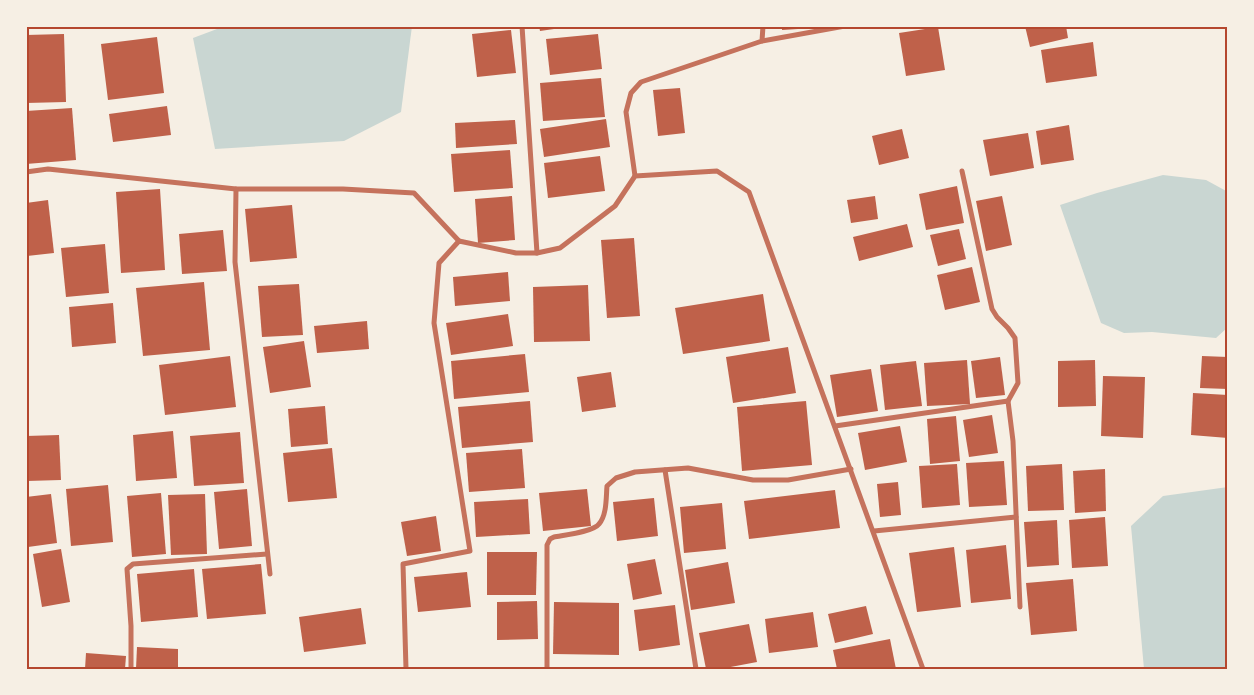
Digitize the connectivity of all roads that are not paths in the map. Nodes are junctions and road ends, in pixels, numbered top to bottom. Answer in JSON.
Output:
{"nodes":[{"id":1,"x":522,"y":26,"type":"edge"},
{"id":2,"x":764,"y":26,"type":"edge"},
{"id":3,"x":845,"y":26,"type":"edge"},
{"id":4,"x":762,"y":41,"type":"junction"},
{"id":5,"x":962,"y":171,"type":"dead end"},
{"id":6,"x":26,"y":172,"type":"edge"},
{"id":7,"x":635,"y":176,"type":"junction"},
{"id":8,"x":236,"y":189,"type":"junction"},
{"id":9,"x":459,"y":241,"type":"junction"},
{"id":10,"x":537,"y":253,"type":"junction"},
{"id":11,"x":1008,"y":401,"type":"junction"},
{"id":12,"x":835,"y":426,"type":"junction"},
{"id":13,"x":851,"y":469,"type":"junction"},
{"id":14,"x":665,"y":470,"type":"junction"},
{"id":15,"x":1016,"y":517,"type":"junction"},
{"id":16,"x":874,"y":531,"type":"junction"},
{"id":17,"x":267,"y":554,"type":"junction"},
{"id":18,"x":270,"y":574,"type":"dead end"},
{"id":19,"x":1020,"y":607,"type":"dead end"},
{"id":20,"x":132,"y":669,"type":"edge"},
{"id":21,"x":406,"y":669,"type":"edge"},
{"id":22,"x":547,"y":669,"type":"edge"},
{"id":23,"x":696,"y":669,"type":"edge"},
{"id":24,"x":923,"y":669,"type":"edge"}],
"edges":[{"from":1,"to":10,"type":"street"},
{"from":2,"to":4,"type":"street"},
{"from":3,"to":4,"type":"street"},
{"from":4,"to":7,"type":"street"},
{"from":5,"to":11,"type":"street"},
{"from":6,"to":8,"type":"street"},
{"from":7,"to":10,"type":"street"},
{"from":7,"to":12,"type":"street"},
{"from":8,"to":9,"type":"street"},
{"from":8,"to":17,"type":"street"},
{"from":9,"to":10,"type":"street"},
{"from":9,"to":21,"type":"street"},
{"from":11,"to":12,"type":"street"},
{"from":11,"to":15,"type":"street"},
{"from":12,"to":13,"type":"street"},
{"from":13,"to":14,"type":"street"},
{"from":13,"to":16,"type":"street"},
{"from":14,"to":22,"type":"street"},
{"from":14,"to":23,"type":"street"},
{"from":15,"to":16,"type":"street"},
{"from":15,"to":19,"type":"street"},
{"from":16,"to":24,"type":"street"},
{"from":17,"to":18,"type":"street"},
{"from":17,"to":20,"type":"street"}]}
